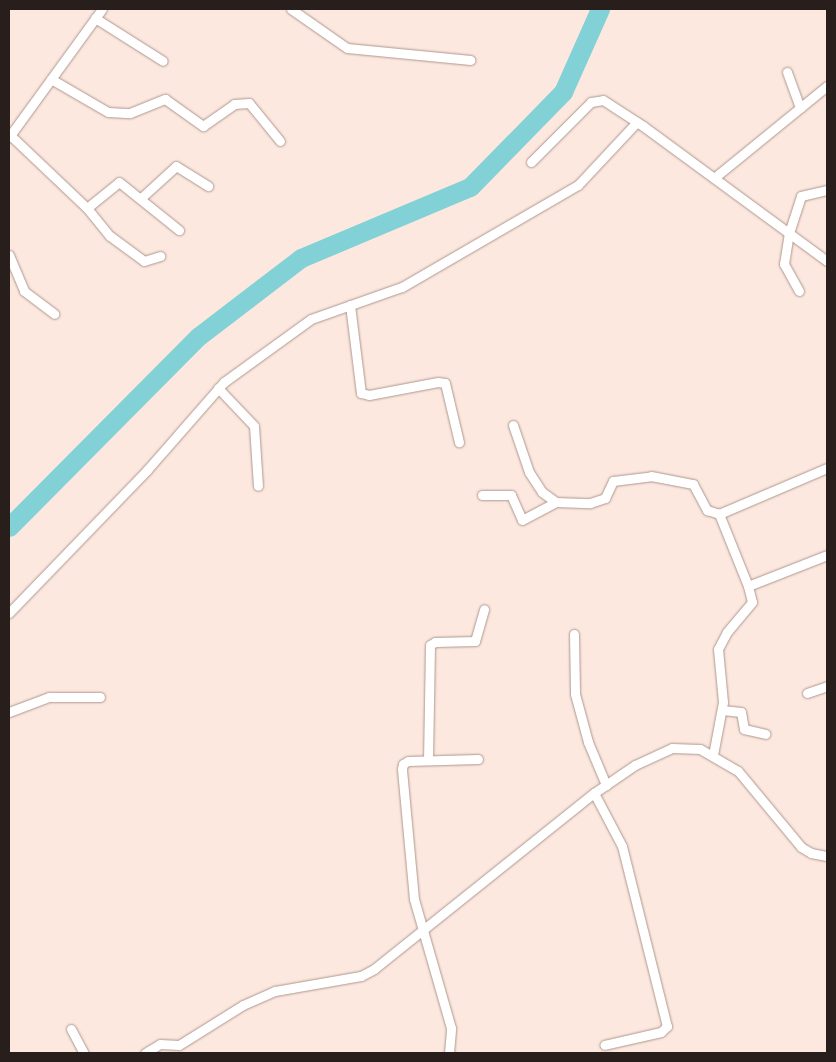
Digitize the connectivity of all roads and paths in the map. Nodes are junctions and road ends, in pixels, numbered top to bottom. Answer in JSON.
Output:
{"nodes":[{"id":1,"x":102,"y":9,"type":"edge"},
{"id":2,"x":291,"y":9,"type":"edge"},
{"id":3,"x":95,"y":18,"type":"junction"},
{"id":4,"x":163,"y":60,"type":"dead end"},
{"id":5,"x":470,"y":60,"type":"dead end"},
{"id":6,"x":787,"y":72,"type":"dead end"},
{"id":7,"x":51,"y":79,"type":"junction"},
{"id":8,"x":827,"y":86,"type":"edge"},
{"id":9,"x":800,"y":108,"type":"junction"},
{"id":10,"x":637,"y":122,"type":"junction"},
{"id":11,"x":9,"y":136,"type":"edge"},
{"id":12,"x":280,"y":141,"type":"dead end"},
{"id":13,"x":531,"y":162,"type":"dead end"},
{"id":14,"x":714,"y":178,"type":"junction"},
{"id":15,"x":208,"y":186,"type":"dead end"},
{"id":16,"x":827,"y":190,"type":"edge"},
{"id":17,"x":141,"y":198,"type":"junction"},
{"id":18,"x":87,"y":208,"type":"junction"},
{"id":19,"x":179,"y":230,"type":"dead end"},
{"id":20,"x":789,"y":233,"type":"junction"},
{"id":21,"x":9,"y":255,"type":"edge"},
{"id":22,"x":160,"y":256,"type":"dead end"},
{"id":23,"x":827,"y":261,"type":"edge"},
{"id":24,"x":799,"y":291,"type":"dead end"},
{"id":25,"x":350,"y":304,"type":"junction"},
{"id":26,"x":54,"y":314,"type":"dead end"},
{"id":27,"x":218,"y":388,"type":"junction"},
{"id":28,"x":513,"y":425,"type":"dead end"},
{"id":29,"x":459,"y":442,"type":"dead end"},
{"id":30,"x":827,"y":468,"type":"edge"},
{"id":31,"x":258,"y":486,"type":"dead end"},
{"id":32,"x":482,"y":496,"type":"dead end"},
{"id":33,"x":556,"y":502,"type":"junction"},
{"id":34,"x":719,"y":514,"type":"junction"},
{"id":35,"x":827,"y":555,"type":"edge"},
{"id":36,"x":748,"y":586,"type":"junction"},
{"id":37,"x":484,"y":609,"type":"dead end"},
{"id":38,"x":9,"y":613,"type":"edge"},
{"id":39,"x":574,"y":634,"type":"dead end"},
{"id":40,"x":827,"y":686,"type":"edge"},
{"id":41,"x":807,"y":692,"type":"dead end"},
{"id":42,"x":100,"y":697,"type":"dead end"},
{"id":43,"x":722,"y":710,"type":"junction"},
{"id":44,"x":9,"y":712,"type":"edge"},
{"id":45,"x":765,"y":734,"type":"dead end"},
{"id":46,"x":713,"y":755,"type":"junction"},
{"id":47,"x":478,"y":759,"type":"dead end"},
{"id":48,"x":428,"y":760,"type":"junction"},
{"id":49,"x":606,"y":785,"type":"junction"},
{"id":50,"x":595,"y":795,"type":"junction"},
{"id":51,"x":827,"y":856,"type":"edge"},
{"id":52,"x":421,"y":934,"type":"junction"},
{"id":53,"x":71,"y":1029,"type":"dead end"},
{"id":54,"x":604,"y":1045,"type":"dead end"},
{"id":55,"x":84,"y":1053,"type":"edge"},
{"id":56,"x":145,"y":1053,"type":"edge"},
{"id":57,"x":449,"y":1053,"type":"edge"}],
"edges":[{"from":1,"to":3,"type":"street"},
{"from":2,"to":5,"type":"street"},
{"from":3,"to":4,"type":"street"},
{"from":3,"to":7,"type":"street"},
{"from":6,"to":9,"type":"street"},
{"from":7,"to":11,"type":"street"},
{"from":7,"to":12,"type":"street"},
{"from":8,"to":9,"type":"street"},
{"from":9,"to":14,"type":"street"},
{"from":10,"to":13,"type":"street"},
{"from":10,"to":14,"type":"street"},
{"from":10,"to":25,"type":"street"},
{"from":11,"to":18,"type":"street"},
{"from":14,"to":20,"type":"street"},
{"from":15,"to":17,"type":"street"},
{"from":16,"to":20,"type":"street"},
{"from":17,"to":18,"type":"street"},
{"from":17,"to":19,"type":"street"},
{"from":18,"to":22,"type":"street"},
{"from":20,"to":23,"type":"street"},
{"from":20,"to":24,"type":"street"},
{"from":21,"to":26,"type":"street"},
{"from":25,"to":27,"type":"street"},
{"from":25,"to":29,"type":"street"},
{"from":27,"to":31,"type":"street"},
{"from":27,"to":38,"type":"street"},
{"from":28,"to":33,"type":"street"},
{"from":30,"to":34,"type":"street"},
{"from":32,"to":33,"type":"street"},
{"from":33,"to":34,"type":"street"},
{"from":34,"to":36,"type":"street"},
{"from":35,"to":36,"type":"street"},
{"from":36,"to":43,"type":"street"},
{"from":37,"to":48,"type":"street"},
{"from":39,"to":49,"type":"street"},
{"from":40,"to":41,"type":"street"},
{"from":42,"to":44,"type":"street"},
{"from":43,"to":45,"type":"street"},
{"from":43,"to":46,"type":"street"},
{"from":46,"to":49,"type":"street"},
{"from":46,"to":51,"type":"street"},
{"from":47,"to":48,"type":"street"},
{"from":48,"to":52,"type":"street"},
{"from":49,"to":50,"type":"street"},
{"from":50,"to":52,"type":"street"},
{"from":50,"to":54,"type":"street"},
{"from":52,"to":56,"type":"street"},
{"from":52,"to":57,"type":"street"},
{"from":53,"to":55,"type":"street"}]}
